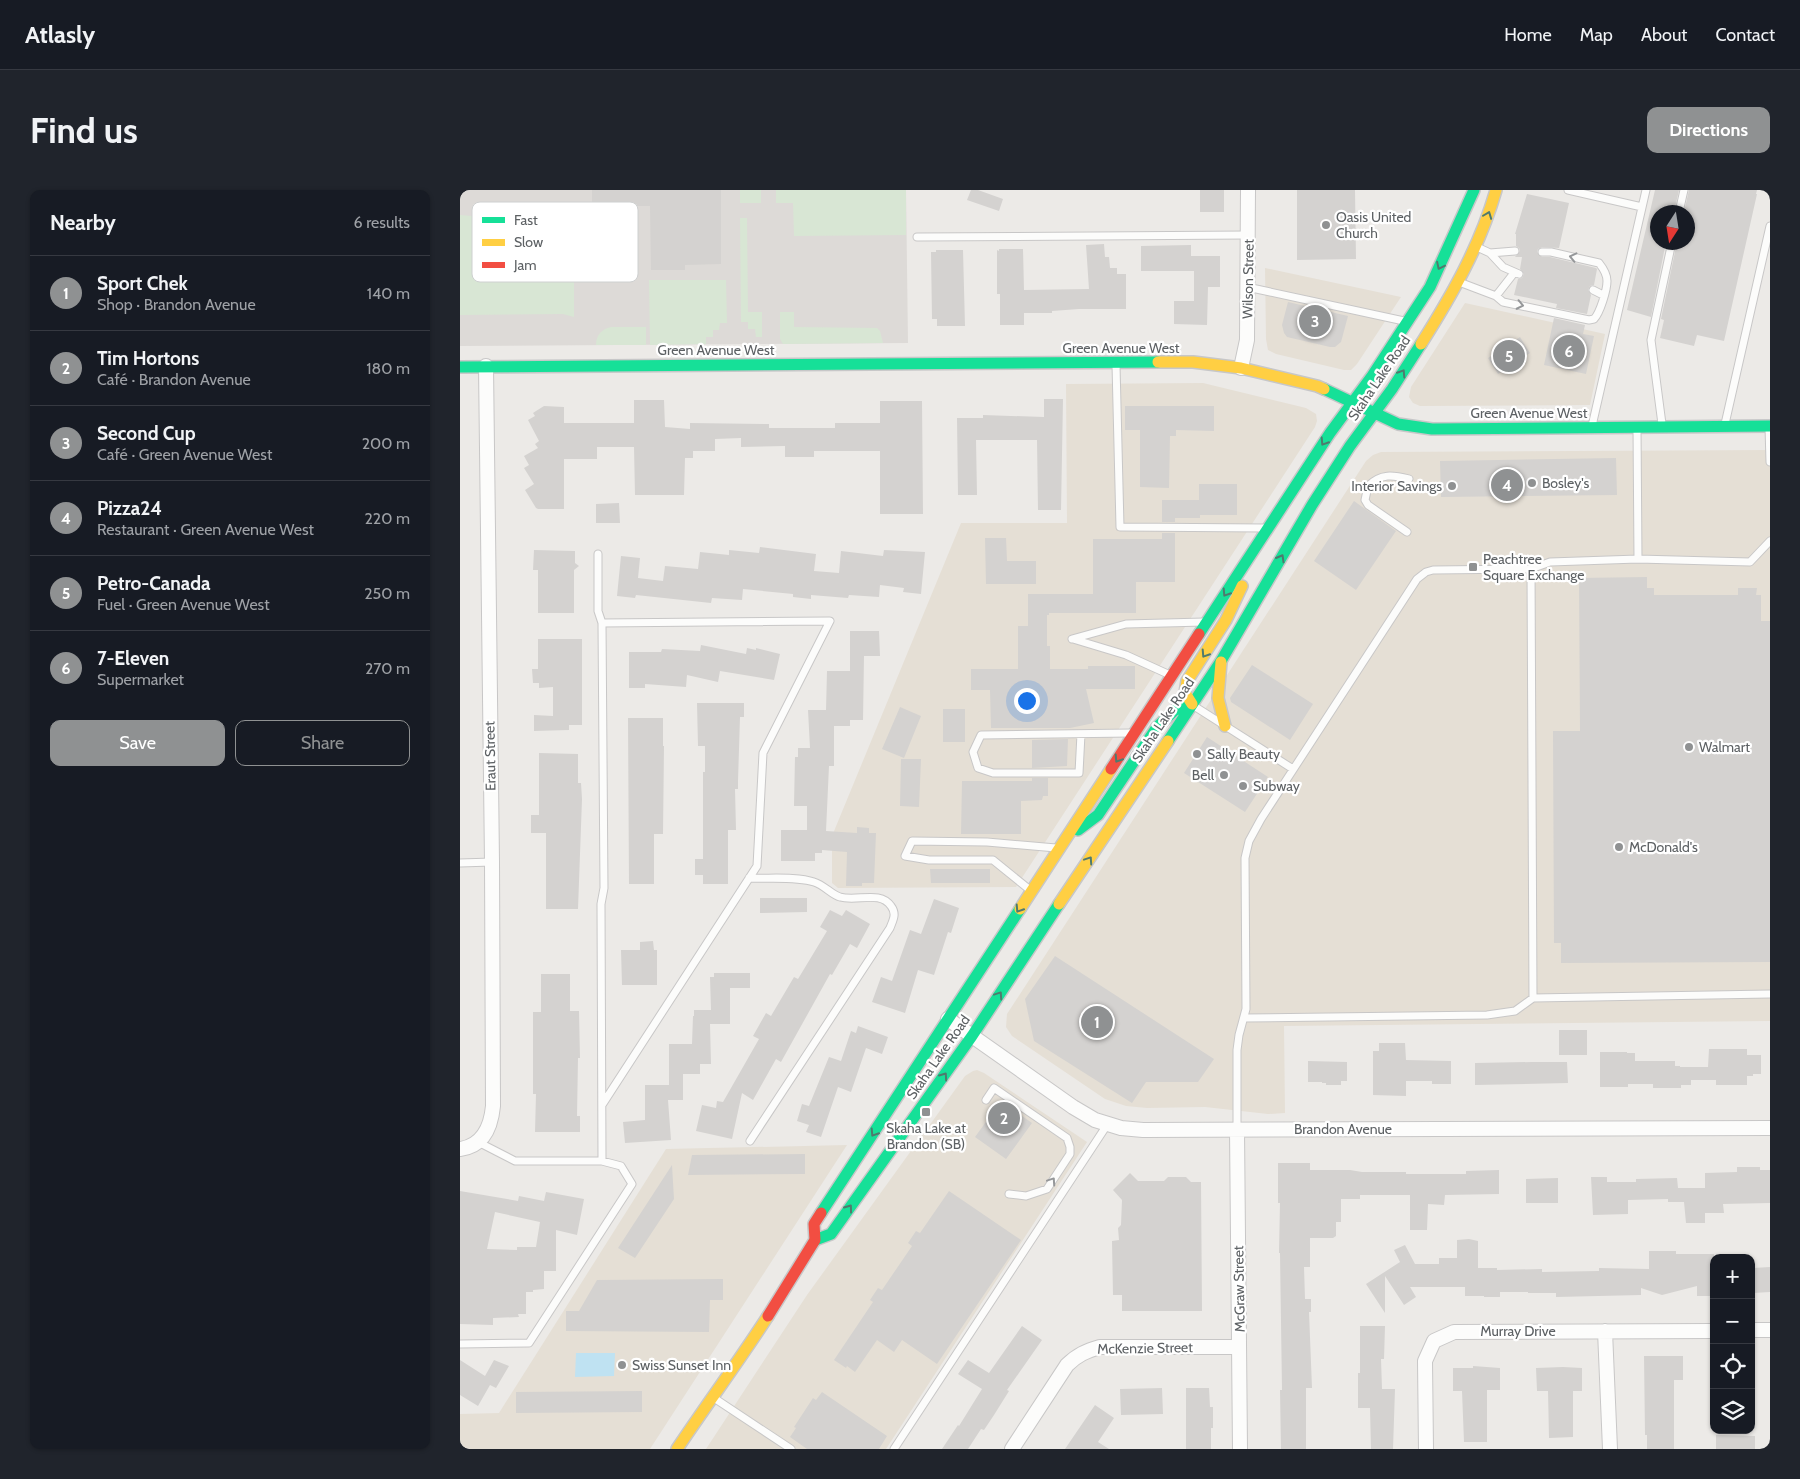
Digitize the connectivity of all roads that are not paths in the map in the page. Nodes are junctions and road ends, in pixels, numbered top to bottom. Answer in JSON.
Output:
{"nodes":[{"id":1,"x":1248,"y":190,"type":"edge"},
{"id":2,"x":1474,"y":190,"type":"edge"},
{"id":3,"x":1496,"y":190,"type":"edge"},
{"id":4,"x":1568,"y":190,"type":"edge"},
{"id":5,"x":1646,"y":190,"type":"edge"},
{"id":6,"x":1684,"y":190,"type":"edge"},
{"id":7,"x":1681,"y":205,"type":"edge"},
{"id":8,"x":1642,"y":207,"type":"junction"},
{"id":9,"x":1770,"y":226,"type":"edge"},
{"id":10,"x":1248,"y":235,"type":"junction"},
{"id":11,"x":917,"y":237,"type":"dead end"},
{"id":12,"x":1476,"y":247,"type":"junction"},
{"id":13,"x":1670,"y":250,"type":"edge"},
{"id":14,"x":1516,"y":251,"type":"dead end"},
{"id":15,"x":1542,"y":252,"type":"dead end"},
{"id":16,"x":1490,"y":253,"type":"junction"},
{"id":17,"x":1767,"y":257,"type":"edge"},
{"id":18,"x":1459,"y":282,"type":"junction"},
{"id":19,"x":1247,"y":287,"type":"junction"},
{"id":20,"x":1592,"y":290,"type":"dead end"},
{"id":21,"x":1603,"y":295,"type":"junction"},
{"id":22,"x":1496,"y":296,"type":"junction"},
{"id":23,"x":1407,"y":322,"type":"junction"},
{"id":24,"x":1116,"y":363,"type":"junction"},
{"id":25,"x":486,"y":366,"type":"junction"},
{"id":26,"x":460,"y":367,"type":"edge"},
{"id":27,"x":1241,"y":368,"type":"junction"},
{"id":28,"x":1352,"y":403,"type":"junction"},
{"id":29,"x":1374,"y":413,"type":"junction"},
{"id":30,"x":1770,"y":426,"type":"edge"},
{"id":31,"x":1637,"y":427,"type":"junction"},
{"id":32,"x":1662,"y":427,"type":"junction"},
{"id":33,"x":1724,"y":427,"type":"junction"},
{"id":34,"x":1592,"y":428,"type":"junction"},
{"id":35,"x":1770,"y":462,"type":"edge"},
{"id":36,"x":1409,"y":479,"type":"dead end"},
{"id":37,"x":1275,"y":518,"type":"junction"},
{"id":38,"x":1268,"y":528,"type":"junction"},
{"id":39,"x":1406,"y":532,"type":"dead end"},
{"id":40,"x":1770,"y":541,"type":"edge"},
{"id":41,"x":598,"y":554,"type":"dead end"},
{"id":42,"x":1638,"y":559,"type":"junction"},
{"id":43,"x":1531,"y":569,"type":"junction"},
{"id":44,"x":1207,"y":622,"type":"junction"},
{"id":45,"x":602,"y":624,"type":"junction"},
{"id":46,"x":1221,"y":661,"type":"junction"},
{"id":47,"x":1172,"y":676,"type":"junction"},
{"id":48,"x":1192,"y":704,"type":"junction"},
{"id":49,"x":1225,"y":726,"type":"junction"},
{"id":50,"x":1134,"y":733,"type":"junction"},
{"id":51,"x":1081,"y":734,"type":"junction"},
{"id":52,"x":1293,"y":769,"type":"junction"},
{"id":53,"x":1062,"y":844,"type":"junction"},
{"id":54,"x":492,"y":862,"type":"junction"},
{"id":55,"x":460,"y":863,"type":"edge"},
{"id":56,"x":749,"y":878,"type":"junction"},
{"id":57,"x":1032,"y":891,"type":"junction"},
{"id":58,"x":1770,"y":994,"type":"edge"},
{"id":59,"x":1533,"y":998,"type":"junction"},
{"id":60,"x":1244,"y":1018,"type":"junction"},
{"id":61,"x":948,"y":1019,"type":"junction"},
{"id":62,"x":972,"y":1036,"type":"junction"},
{"id":63,"x":986,"y":1100,"type":"dead end"},
{"id":64,"x":602,"y":1105,"type":"junction"},
{"id":65,"x":1107,"y":1125,"type":"junction"},
{"id":66,"x":1770,"y":1128,"type":"edge"},
{"id":67,"x":1237,"y":1130,"type":"junction"},
{"id":68,"x":750,"y":1141,"type":"dead end"},
{"id":69,"x":478,"y":1142,"type":"junction"},
{"id":70,"x":460,"y":1149,"type":"edge"},
{"id":71,"x":602,"y":1160,"type":"junction"},
{"id":72,"x":1010,"y":1194,"type":"dead end"},
{"id":73,"x":815,"y":1240,"type":"junction"},
{"id":74,"x":1755,"y":1330,"type":"edge"},
{"id":75,"x":1770,"y":1330,"type":"edge"},
{"id":76,"x":1605,"y":1331,"type":"junction"},
{"id":77,"x":1710,"y":1331,"type":"edge"},
{"id":78,"x":460,"y":1344,"type":"edge"},
{"id":79,"x":1239,"y":1347,"type":"junction"},
{"id":80,"x":712,"y":1396,"type":"junction"},
{"id":81,"x":677,"y":1449,"type":"edge"},
{"id":82,"x":791,"y":1449,"type":"edge"},
{"id":83,"x":894,"y":1449,"type":"edge"},
{"id":84,"x":1012,"y":1449,"type":"edge"},
{"id":85,"x":1240,"y":1449,"type":"edge"},
{"id":86,"x":1426,"y":1449,"type":"edge"},
{"id":87,"x":1610,"y":1449,"type":"edge"}],
"edges":[{"from":1,"to":10,"type":"street","name":"Wilson Street"},
{"from":2,"to":23,"type":"main road","name":"Skaha Lake Road","one_way":true},
{"from":12,"to":3,"type":"main road","name":"Skaha Lake Road","one_way":true},
{"from":4,"to":8,"type":"lane"},
{"from":5,"to":8,"type":"lane"},
{"from":6,"to":7,"type":"lane"},
{"from":8,"to":34,"type":"lane"},
{"from":9,"to":17,"type":"lane"},
{"from":10,"to":11,"type":"lane"},
{"from":10,"to":19,"type":"street","name":"Wilson Street"},
{"from":12,"to":16,"type":"lane"},
{"from":12,"to":18,"type":"main road","name":"Skaha Lake Road"},
{"from":13,"to":32,"type":"lane"},
{"from":14,"to":16,"type":"lane"},
{"from":21,"to":15,"type":"lane","one_way":true},
{"from":16,"to":22,"type":"lane"},
{"from":17,"to":33,"type":"lane"},
{"from":18,"to":22,"type":"lane"},
{"from":29,"to":18,"type":"main road","name":"Skaha Lake Road","one_way":true},
{"from":19,"to":23,"type":"lane"},
{"from":19,"to":27,"type":"street","name":"Wilson Street"},
{"from":20,"to":21,"type":"lane"},
{"from":22,"to":21,"type":"lane","one_way":true},
{"from":23,"to":28,"type":"main road","name":"Skaha Lake Road"},
{"from":24,"to":25,"type":"main road","name":"Green Avenue West"},
{"from":24,"to":27,"type":"main road","name":"Green Avenue West"},
{"from":24,"to":38,"type":"lane"},
{"from":25,"to":26,"type":"main road","name":"Green Avenue West"},
{"from":25,"to":54,"type":"street","name":"Eraut Street"},
{"from":27,"to":28,"type":"main road","name":"Green Avenue West"},
{"from":28,"to":29,"type":"main road","name":"Green Avenue West"},
{"from":28,"to":37,"type":"main road","name":"Skaha Lake Road","one_way":true},
{"from":29,"to":34,"type":"main road","name":"Green Avenue West"},
{"from":46,"to":29,"type":"main road","name":"Skaha Lake Road","one_way":true},
{"from":30,"to":33,"type":"main road","name":"Green Avenue West"},
{"from":30,"to":35,"type":"lane"},
{"from":31,"to":32,"type":"main road","name":"Green Avenue West"},
{"from":31,"to":34,"type":"main road","name":"Green Avenue West"},
{"from":31,"to":42,"type":"lane"},
{"from":32,"to":33,"type":"main road","name":"Green Avenue West"},
{"from":36,"to":39,"type":"lane"},
{"from":37,"to":38,"type":"main road","name":"Skaha Lake Road"},
{"from":37,"to":48,"type":"main road","one_way":true},
{"from":38,"to":44,"type":"main road","name":"Skaha Lake Road","one_way":true},
{"from":40,"to":42,"type":"lane"},
{"from":41,"to":45,"type":"lane"},
{"from":42,"to":43,"type":"lane"},
{"from":43,"to":52,"type":"lane"},
{"from":43,"to":59,"type":"lane"},
{"from":44,"to":47,"type":"main road","name":"Skaha Lake Road"},
{"from":44,"to":47,"type":"lane"},
{"from":45,"to":56,"type":"lane"},
{"from":45,"to":64,"type":"lane"},
{"from":46,"to":48,"type":"main road","name":"Skaha Lake Road"},
{"from":46,"to":49,"type":"main road"},
{"from":47,"to":50,"type":"main road","name":"Skaha Lake Road"},
{"from":48,"to":49,"type":"lane"},
{"from":48,"to":53,"type":"main road"},
{"from":62,"to":48,"type":"main road","name":"Skaha Lake Road","one_way":true},
{"from":49,"to":52,"type":"lane"},
{"from":50,"to":51,"type":"lane"},
{"from":50,"to":53,"type":"main road","name":"Skaha Lake Road","one_way":true},
{"from":51,"to":51,"type":"lane"},
{"from":52,"to":60,"type":"lane"},
{"from":53,"to":57,"type":"main road","name":"Skaha Lake Road"},
{"from":53,"to":57,"type":"lane"},
{"from":54,"to":55,"type":"lane"},
{"from":54,"to":69,"type":"street","name":"Eraut Street"},
{"from":56,"to":64,"type":"lane"},
{"from":56,"to":68,"type":"lane"},
{"from":57,"to":61,"type":"main road","name":"Skaha Lake Road","one_way":true},
{"from":58,"to":59,"type":"lane"},
{"from":59,"to":60,"type":"lane"},
{"from":60,"to":67,"type":"lane"},
{"from":61,"to":62,"type":"street","name":"Brandon Avenue"},
{"from":61,"to":73,"type":"main road","name":"Skaha Lake Road","one_way":true},
{"from":62,"to":65,"type":"street","name":"Brandon Avenue"},
{"from":73,"to":62,"type":"main road","name":"Skaha Lake Road","one_way":true},
{"from":72,"to":63,"type":"lane","one_way":true},
{"from":64,"to":71,"type":"lane"},
{"from":65,"to":67,"type":"street","name":"Brandon Avenue"},
{"from":65,"to":83,"type":"lane"},
{"from":66,"to":67,"type":"street","name":"Brandon Avenue"},
{"from":67,"to":79,"type":"street","name":"McGraw Street"},
{"from":69,"to":70,"type":"street"},
{"from":69,"to":71,"type":"lane"},
{"from":71,"to":78,"type":"lane"},
{"from":73,"to":80,"type":"main road","name":"Skaha Lake Road"},
{"from":74,"to":75,"type":"street"},
{"from":76,"to":77,"type":"street","name":"Murray Drive"},
{"from":76,"to":86,"type":"street","name":"Murray Drive"},
{"from":76,"to":87,"type":"street"},
{"from":79,"to":84,"type":"street","name":"McKenzie Street"},
{"from":79,"to":85,"type":"street","name":"McGraw Street"},
{"from":80,"to":81,"type":"main road","name":"Skaha Lake Road"},
{"from":80,"to":82,"type":"lane"}]}
